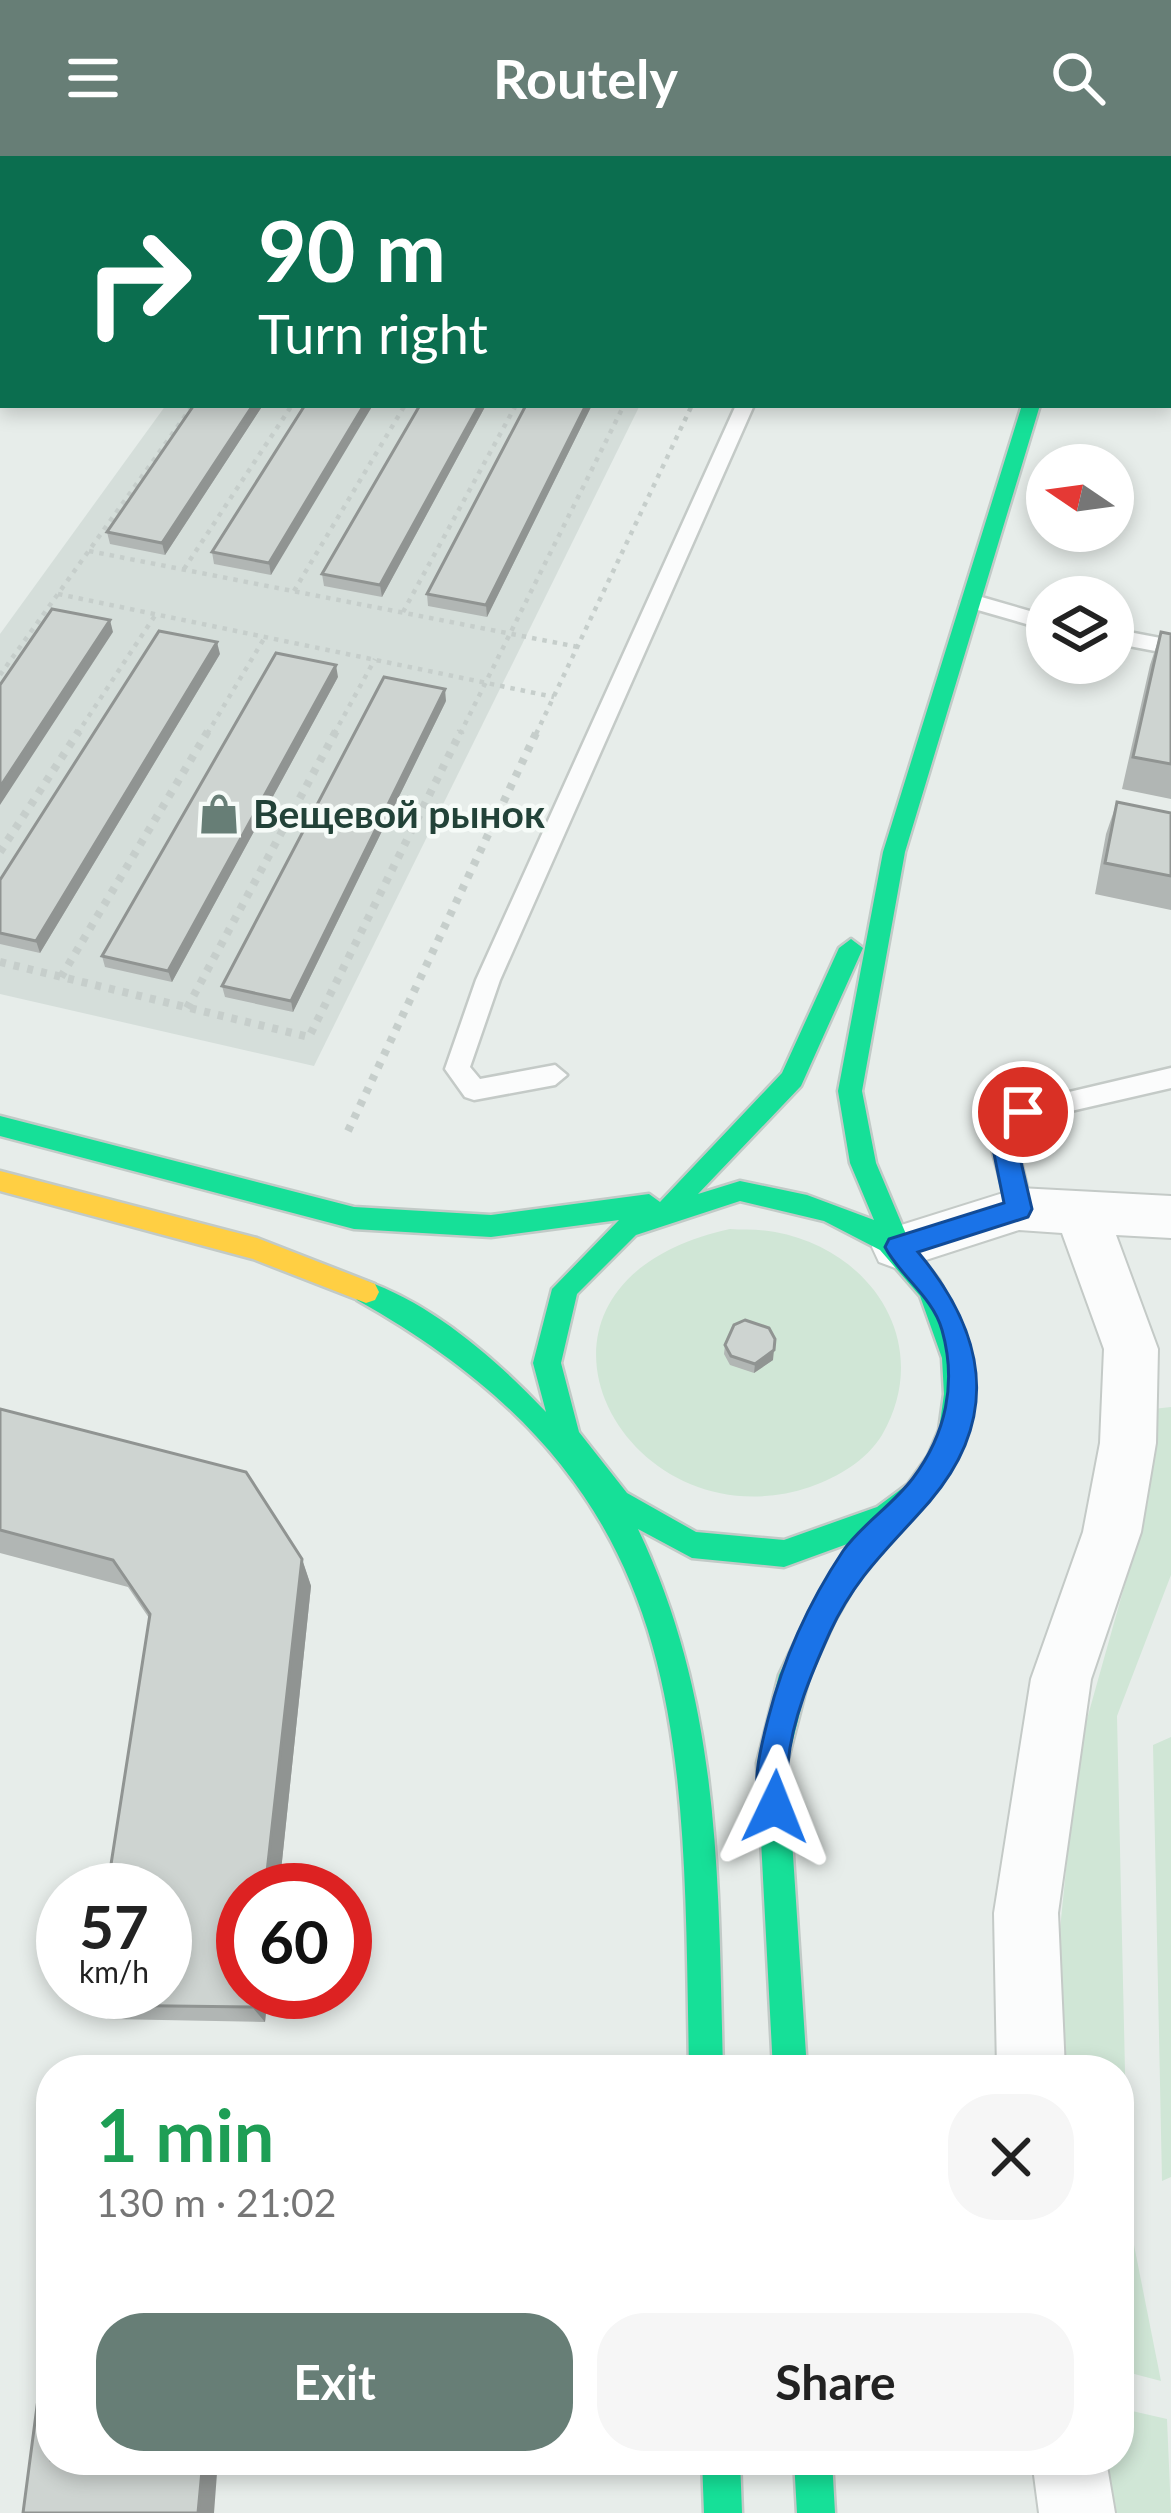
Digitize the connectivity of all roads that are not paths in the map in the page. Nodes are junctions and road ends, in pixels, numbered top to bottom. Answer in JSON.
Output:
{"nodes":[{"id":1,"x":744,"y":408,"type":"edge"},
{"id":2,"x":1030,"y":408,"type":"edge"},
{"id":3,"x":971,"y":601,"type":"junction"},
{"id":4,"x":1026,"y":617,"type":"edge"},
{"id":5,"x":1134,"y":640,"type":"edge"},
{"id":6,"x":1171,"y":646,"type":"edge"},
{"id":7,"x":894,"y":852,"type":"junction"},
{"id":8,"x":555,"y":1076,"type":"dead end"},
{"id":9,"x":1171,"y":1078,"type":"edge"},
{"id":10,"x":0,"y":1126,"type":"edge"},
{"id":11,"x":0,"y":1181,"type":"edge"},
{"id":12,"x":673,"y":1202,"type":"junction"},
{"id":13,"x":1019,"y":1209,"type":"junction"},
{"id":14,"x":1081,"y":1212,"type":"junction"},
{"id":15,"x":1171,"y":1217,"type":"edge"},
{"id":16,"x":898,"y":1247,"type":"junction"},
{"id":17,"x":587,"y":1476,"type":"junction"},
{"id":18,"x":897,"y":1512,"type":"junction"},
{"id":19,"x":705,"y":2055,"type":"edge"},
{"id":20,"x":789,"y":2055,"type":"edge"},
{"id":21,"x":1030,"y":2055,"type":"edge"},
{"id":22,"x":722,"y":2475,"type":"edge"},
{"id":23,"x":814,"y":2475,"type":"edge"},
{"id":24,"x":1071,"y":2475,"type":"edge"},
{"id":25,"x":723,"y":2513,"type":"edge"},
{"id":26,"x":816,"y":2513,"type":"edge"},
{"id":27,"x":1077,"y":2513,"type":"edge"}],
"edges":[{"from":1,"to":8,"type":"lane"},
{"from":2,"to":3,"type":"main road"},
{"from":3,"to":4,"type":"lane"},
{"from":3,"to":7,"type":"main road"},
{"from":5,"to":6,"type":"lane"},
{"from":7,"to":12,"type":"main road"},
{"from":7,"to":16,"type":"main road"},
{"from":9,"to":13,"type":"lane"},
{"from":10,"to":12,"type":"main road"},
{"from":11,"to":17,"type":"main road"},
{"from":12,"to":16,"type":"main road"},
{"from":12,"to":17,"type":"main road"},
{"from":13,"to":14,"type":"street"},
{"from":13,"to":16,"type":"street"},
{"from":14,"to":15,"type":"street"},
{"from":14,"to":21,"type":"street"},
{"from":16,"to":18,"type":"main road"},
{"from":17,"to":18,"type":"main road"},
{"from":17,"to":19,"type":"main road"},
{"from":18,"to":20,"type":"main road"},
{"from":22,"to":25,"type":"main road"},
{"from":23,"to":26,"type":"main road"},
{"from":24,"to":27,"type":"street"}]}
